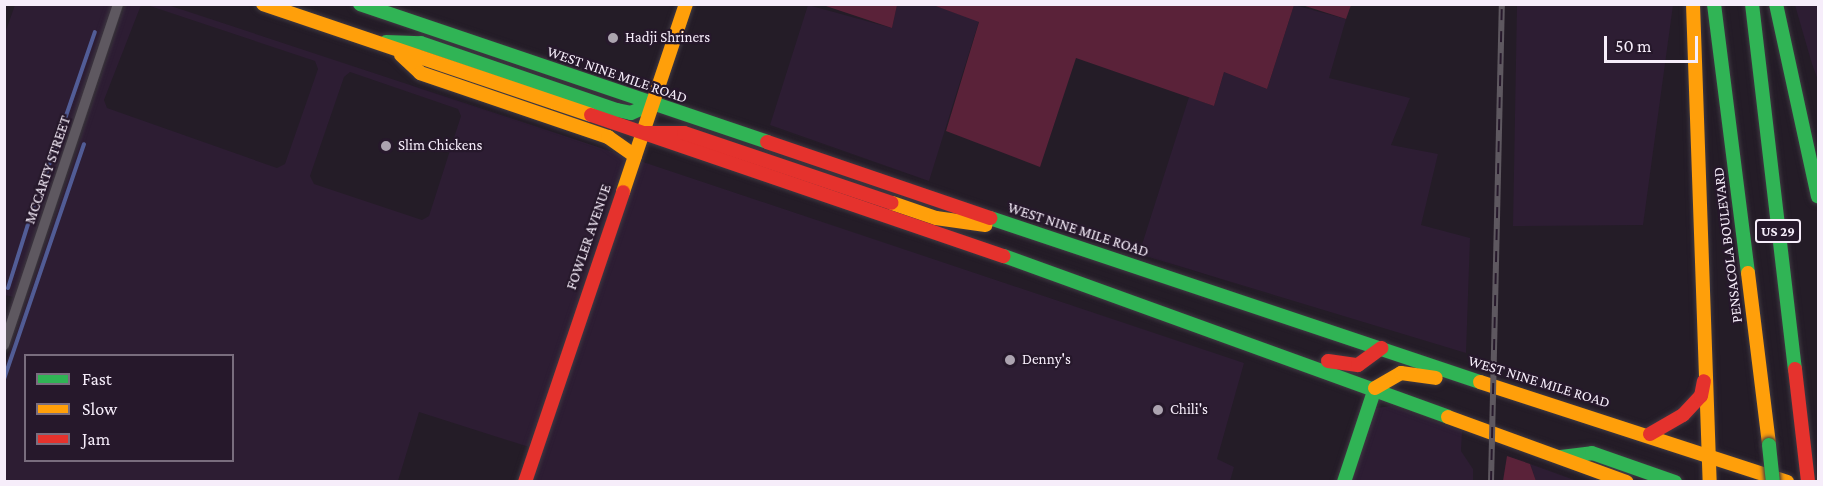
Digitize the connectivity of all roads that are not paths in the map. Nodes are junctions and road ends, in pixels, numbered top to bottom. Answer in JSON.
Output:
{"nodes":[{"id":1,"x":118,"y":4,"type":"edge"},
{"id":2,"x":263,"y":4,"type":"edge"},
{"id":3,"x":360,"y":4,"type":"edge"},
{"id":4,"x":686,"y":4,"type":"edge"},
{"id":5,"x":1693,"y":4,"type":"edge"},
{"id":6,"x":1714,"y":4,"type":"edge"},
{"id":7,"x":1752,"y":4,"type":"edge"},
{"id":8,"x":1776,"y":4,"type":"edge"},
{"id":9,"x":370,"y":42,"type":"junction"},
{"id":10,"x":396,"y":50,"type":"junction"},
{"id":11,"x":651,"y":104,"type":"junction"},
{"id":12,"x":642,"y":134,"type":"junction"},
{"id":13,"x":635,"y":156,"type":"junction"},
{"id":14,"x":1818,"y":196,"type":"edge"},
{"id":15,"x":1025,"y":231,"type":"junction"},
{"id":16,"x":1220,"y":332,"type":"junction"},
{"id":17,"x":4,"y":345,"type":"edge"},
{"id":18,"x":1381,"y":348,"type":"junction"},
{"id":19,"x":1707,"y":370,"type":"junction"},
{"id":20,"x":1480,"y":382,"type":"junction"},
{"id":21,"x":1376,"y":388,"type":"junction"},
{"id":22,"x":1650,"y":434,"type":"junction"},
{"id":23,"x":1709,"y":455,"type":"junction"},
{"id":24,"x":1557,"y":458,"type":"junction"},
{"id":25,"x":525,"y":482,"type":"edge"},
{"id":26,"x":1344,"y":482,"type":"edge"},
{"id":27,"x":1627,"y":482,"type":"edge"},
{"id":28,"x":1675,"y":482,"type":"edge"},
{"id":29,"x":1710,"y":482,"type":"edge"},
{"id":30,"x":1773,"y":482,"type":"edge"},
{"id":31,"x":1787,"y":482,"type":"edge"},
{"id":32,"x":1808,"y":482,"type":"edge"}],
"edges":[{"from":1,"to":17,"type":"street","name":"MCCARTY STREET"},
{"from":2,"to":9,"type":"main road"},
{"from":3,"to":11,"type":"main road","name":"WEST NINE MILE ROAD"},
{"from":4,"to":11,"type":"main road","name":"FOWLER AVENUE"},
{"from":5,"to":19,"type":"main road"},
{"from":6,"to":30,"type":"main road","name":"PENSACOLA BOULEVARD","number":"US 29","bridge":true},
{"from":7,"to":32,"type":"main road","number":"US 29"},
{"from":8,"to":14,"type":"main road"},
{"from":9,"to":10,"type":"main road"},
{"from":9,"to":11,"type":"main road"},
{"from":10,"to":12,"type":"main road"},
{"from":10,"to":13,"type":"main road"},
{"from":11,"to":12,"type":"main road","name":"FOWLER AVENUE"},
{"from":11,"to":15,"type":"main road","name":"WEST NINE MILE ROAD"},
{"from":12,"to":13,"type":"main road","name":"FOWLER AVENUE"},
{"from":12,"to":15,"type":"main road"},
{"from":12,"to":16,"type":"main road"},
{"from":13,"to":25,"type":"main road","name":"FOWLER AVENUE"},
{"from":15,"to":18,"type":"main road","name":"WEST NINE MILE ROAD"},
{"from":16,"to":18,"type":"main road"},
{"from":16,"to":21,"type":"main road"},
{"from":18,"to":20,"type":"main road","name":"WEST NINE MILE ROAD"},
{"from":19,"to":22,"type":"main road"},
{"from":19,"to":23,"type":"main road"},
{"from":20,"to":21,"type":"main road"},
{"from":20,"to":22,"type":"main road","name":"WEST NINE MILE ROAD"},
{"from":21,"to":24,"type":"main road"},
{"from":21,"to":26,"type":"main road"},
{"from":22,"to":23,"type":"main road","name":"WEST NINE MILE ROAD"},
{"from":23,"to":29,"type":"main road"},
{"from":23,"to":31,"type":"main road","name":"WEST NINE MILE ROAD"},
{"from":24,"to":27,"type":"main road"},
{"from":24,"to":28,"type":"main road"}]}
